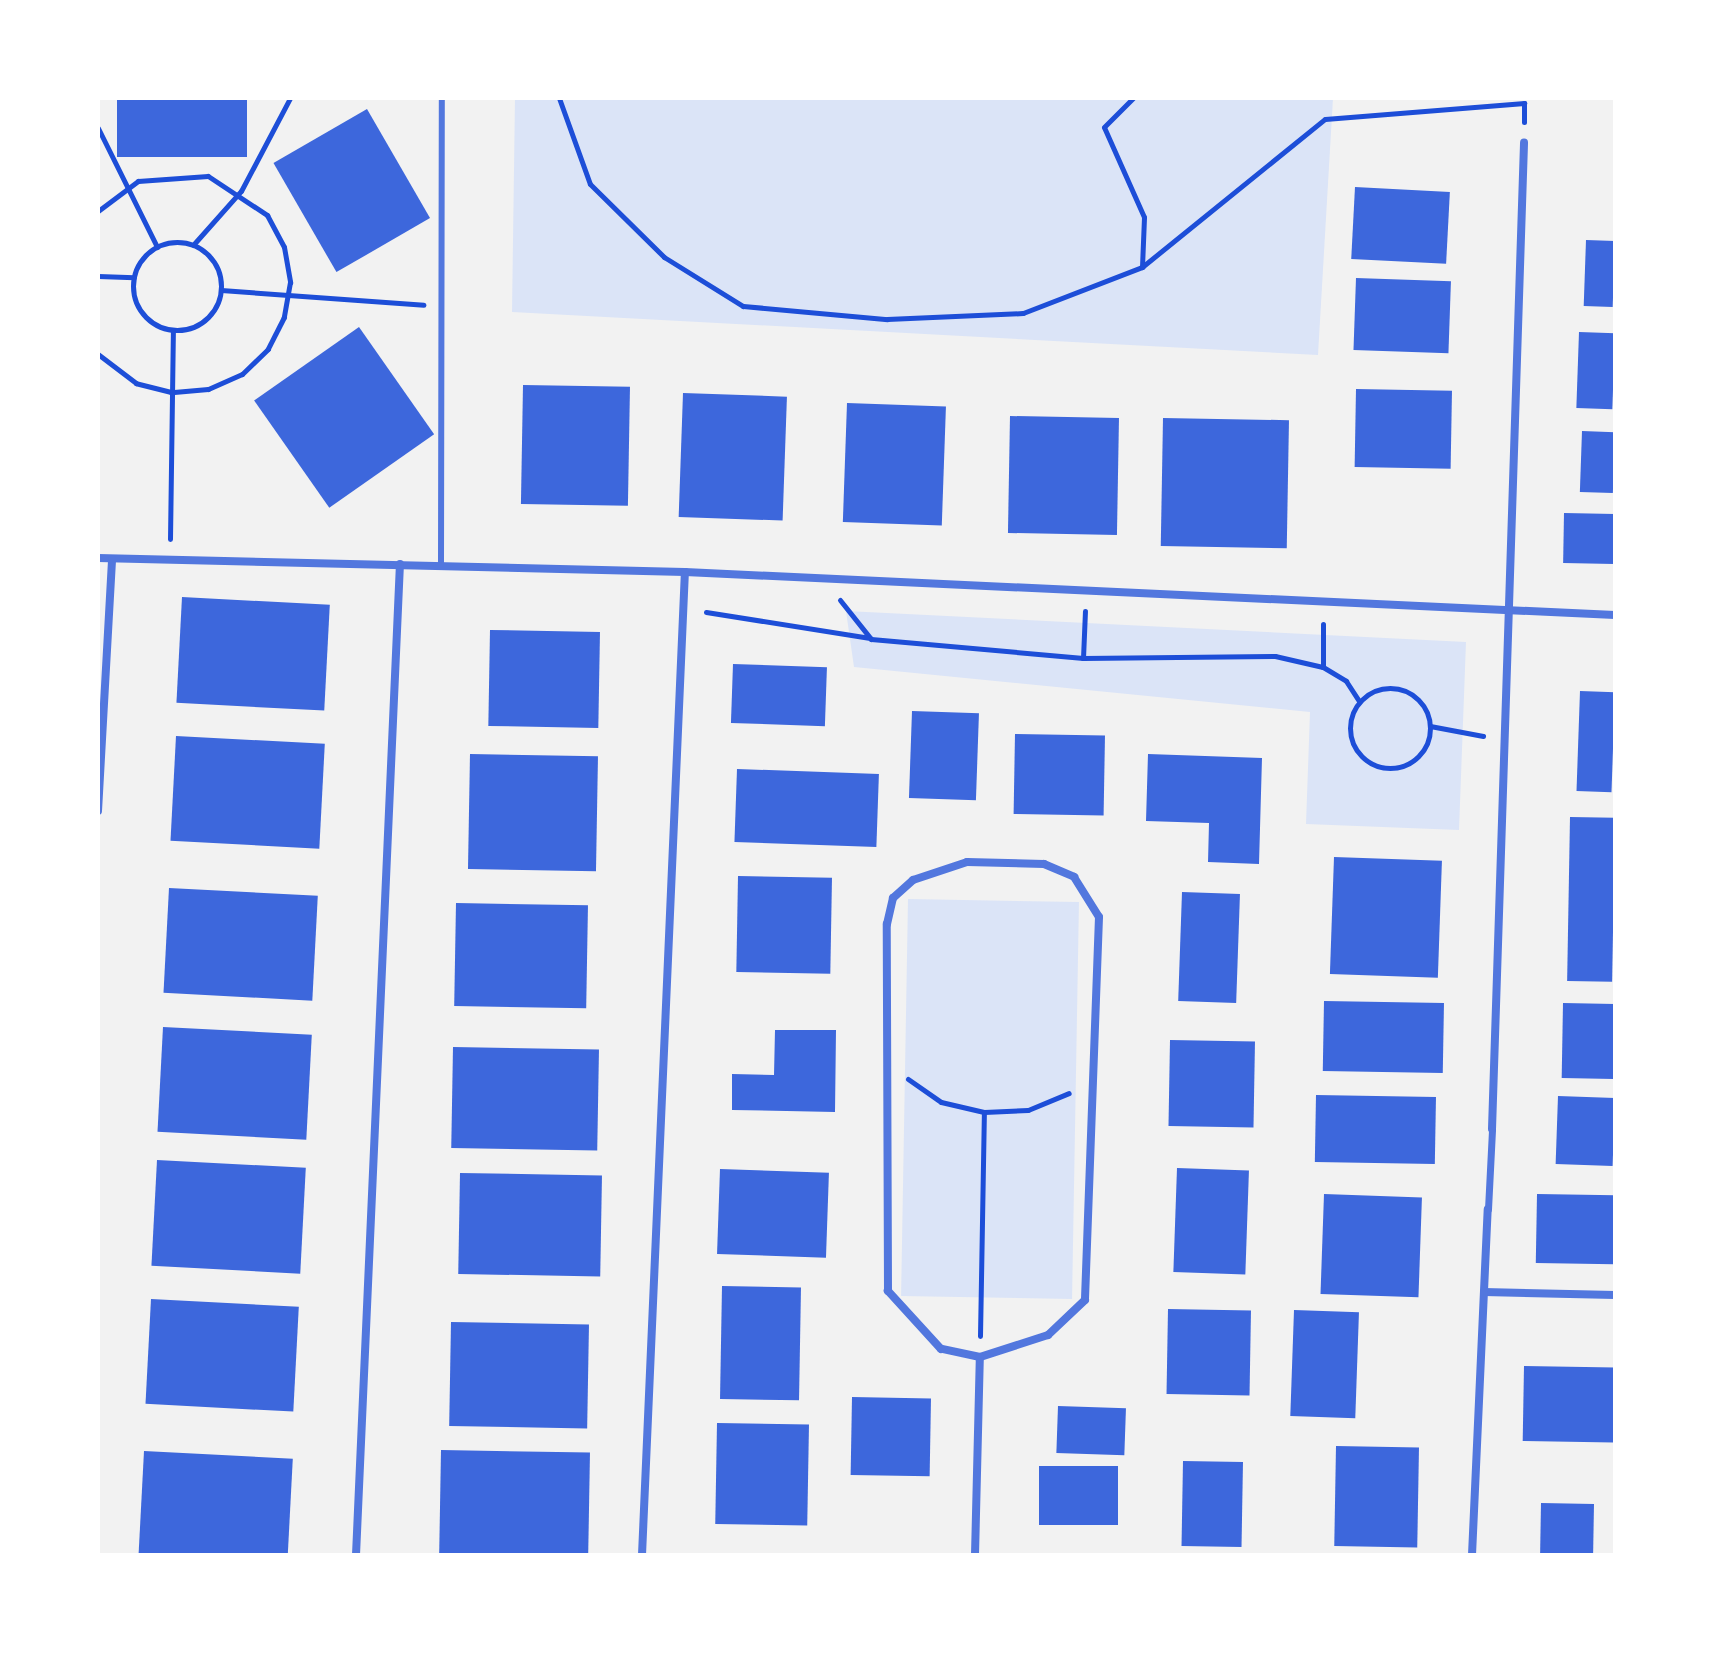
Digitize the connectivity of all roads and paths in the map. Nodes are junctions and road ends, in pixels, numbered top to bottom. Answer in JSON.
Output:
{"nodes":[{"id":1,"x":290,"y":98,"type":"edge"},
{"id":2,"x":442,"y":98,"type":"edge"},
{"id":3,"x":559,"y":98,"type":"edge"},
{"id":4,"x":1133,"y":98,"type":"edge"},
{"id":5,"x":98,"y":128,"type":"edge"},
{"id":6,"x":1524,"y":143,"type":"joint"},
{"id":7,"x":123,"y":190,"type":"junction"},
{"id":8,"x":241,"y":191,"type":"junction"},
{"id":9,"x":98,"y":211,"type":"edge"},
{"id":10,"x":193,"y":245,"type":"junction"},
{"id":11,"x":157,"y":247,"type":"junction"},
{"id":12,"x":1142,"y":267,"type":"junction"},
{"id":13,"x":98,"y":276,"type":"edge"},
{"id":14,"x":134,"y":277,"type":"junction"},
{"id":15,"x":221,"y":290,"type":"junction"},
{"id":16,"x":287,"y":295,"type":"junction"},
{"id":17,"x":441,"y":306,"type":"junction"},
{"id":18,"x":173,"y":330,"type":"junction"},
{"id":19,"x":98,"y":354,"type":"edge"},
{"id":20,"x":171,"y":392,"type":"junction"},
{"id":21,"x":98,"y":558,"type":"edge"},
{"id":22,"x":112,"y":559,"type":"junction"},
{"id":23,"x":170,"y":560,"type":"junction"},
{"id":24,"x":400,"y":564,"type":"junction"},
{"id":25,"x":441,"y":565,"type":"junction"},
{"id":26,"x":685,"y":572,"type":"junction"},
{"id":27,"x":822,"y":578,"type":"junction"},
{"id":28,"x":1086,"y":591,"type":"junction"},
{"id":29,"x":1322,"y":601,"type":"junction"},
{"id":30,"x":683,"y":608,"type":"junction"},
{"id":31,"x":1512,"y":610,"type":"junction"},
{"id":32,"x":1615,"y":615,"type":"edge"},
{"id":33,"x":871,"y":639,"type":"junction"},
{"id":34,"x":1083,"y":658,"type":"junction"},
{"id":35,"x":1323,"y":667,"type":"junction"},
{"id":36,"x":1359,"y":701,"type":"junction"},
{"id":37,"x":1430,"y":726,"type":"junction"},
{"id":38,"x":1507,"y":741,"type":"junction"},
{"id":39,"x":98,"y":811,"type":"edge"},
{"id":40,"x":1094,"y":1060,"type":"junction"},
{"id":41,"x":887,"y":1065,"type":"junction"},
{"id":42,"x":984,"y":1112,"type":"junction"},
{"id":43,"x":1492,"y":1129,"type":"joint"},
{"id":44,"x":1488,"y":1209,"type":"joint"},
{"id":45,"x":1484,"y":1292,"type":"junction"},
{"id":46,"x":1615,"y":1295,"type":"edge"},
{"id":47,"x":980,"y":1357,"type":"junction"},
{"id":48,"x":356,"y":1555,"type":"edge"},
{"id":49,"x":642,"y":1555,"type":"edge"},
{"id":50,"x":975,"y":1555,"type":"edge"},
{"id":51,"x":1472,"y":1555,"type":"edge"}],
"edges":[{"from":1,"to":8,"type":"path"},
{"from":2,"to":17,"type":"lane"},
{"from":3,"to":12,"type":"path"},
{"from":4,"to":12,"type":"path"},
{"from":5,"to":7,"type":"path"},
{"from":6,"to":12,"type":"path"},
{"from":6,"to":31,"type":"street"},
{"from":7,"to":8,"type":"path"},
{"from":7,"to":9,"type":"path"},
{"from":7,"to":11,"type":"path"},
{"from":8,"to":10,"type":"path"},
{"from":8,"to":16,"type":"path"},
{"from":10,"to":11,"type":"path"},
{"from":10,"to":15,"type":"path"},
{"from":11,"to":14,"type":"path"},
{"from":13,"to":14,"type":"path"},
{"from":14,"to":18,"type":"path"},
{"from":15,"to":16,"type":"path"},
{"from":15,"to":18,"type":"path"},
{"from":16,"to":17,"type":"path"},
{"from":16,"to":20,"type":"path"},
{"from":17,"to":25,"type":"lane"},
{"from":18,"to":20,"type":"path"},
{"from":19,"to":20,"type":"path"},
{"from":20,"to":23,"type":"path"},
{"from":21,"to":22,"type":"street"},
{"from":22,"to":23,"type":"street"},
{"from":22,"to":39,"type":"street"},
{"from":23,"to":24,"type":"street"},
{"from":24,"to":25,"type":"street"},
{"from":24,"to":48,"type":"street"},
{"from":25,"to":26,"type":"street"},
{"from":26,"to":27,"type":"street"},
{"from":26,"to":30,"type":"street"},
{"from":27,"to":28,"type":"street"},
{"from":27,"to":33,"type":"path"},
{"from":28,"to":29,"type":"street"},
{"from":28,"to":34,"type":"path"},
{"from":29,"to":31,"type":"street"},
{"from":29,"to":35,"type":"path"},
{"from":30,"to":33,"type":"path"},
{"from":30,"to":49,"type":"street"},
{"from":31,"to":32,"type":"street"},
{"from":31,"to":38,"type":"street"},
{"from":33,"to":34,"type":"path"},
{"from":34,"to":35,"type":"path"},
{"from":35,"to":36,"type":"path"},
{"from":36,"to":37,"type":"path"},
{"from":36,"to":37,"type":"path"},
{"from":37,"to":38,"type":"path"},
{"from":38,"to":43,"type":"street"},
{"from":40,"to":41,"type":"street"},
{"from":40,"to":42,"type":"path"},
{"from":40,"to":47,"type":"street"},
{"from":41,"to":42,"type":"path"},
{"from":41,"to":47,"type":"street"},
{"from":42,"to":47,"type":"path"},
{"from":43,"to":44,"type":"street"},
{"from":44,"to":45,"type":"street"},
{"from":45,"to":46,"type":"street"},
{"from":45,"to":51,"type":"street"},
{"from":47,"to":50,"type":"street"}]}
